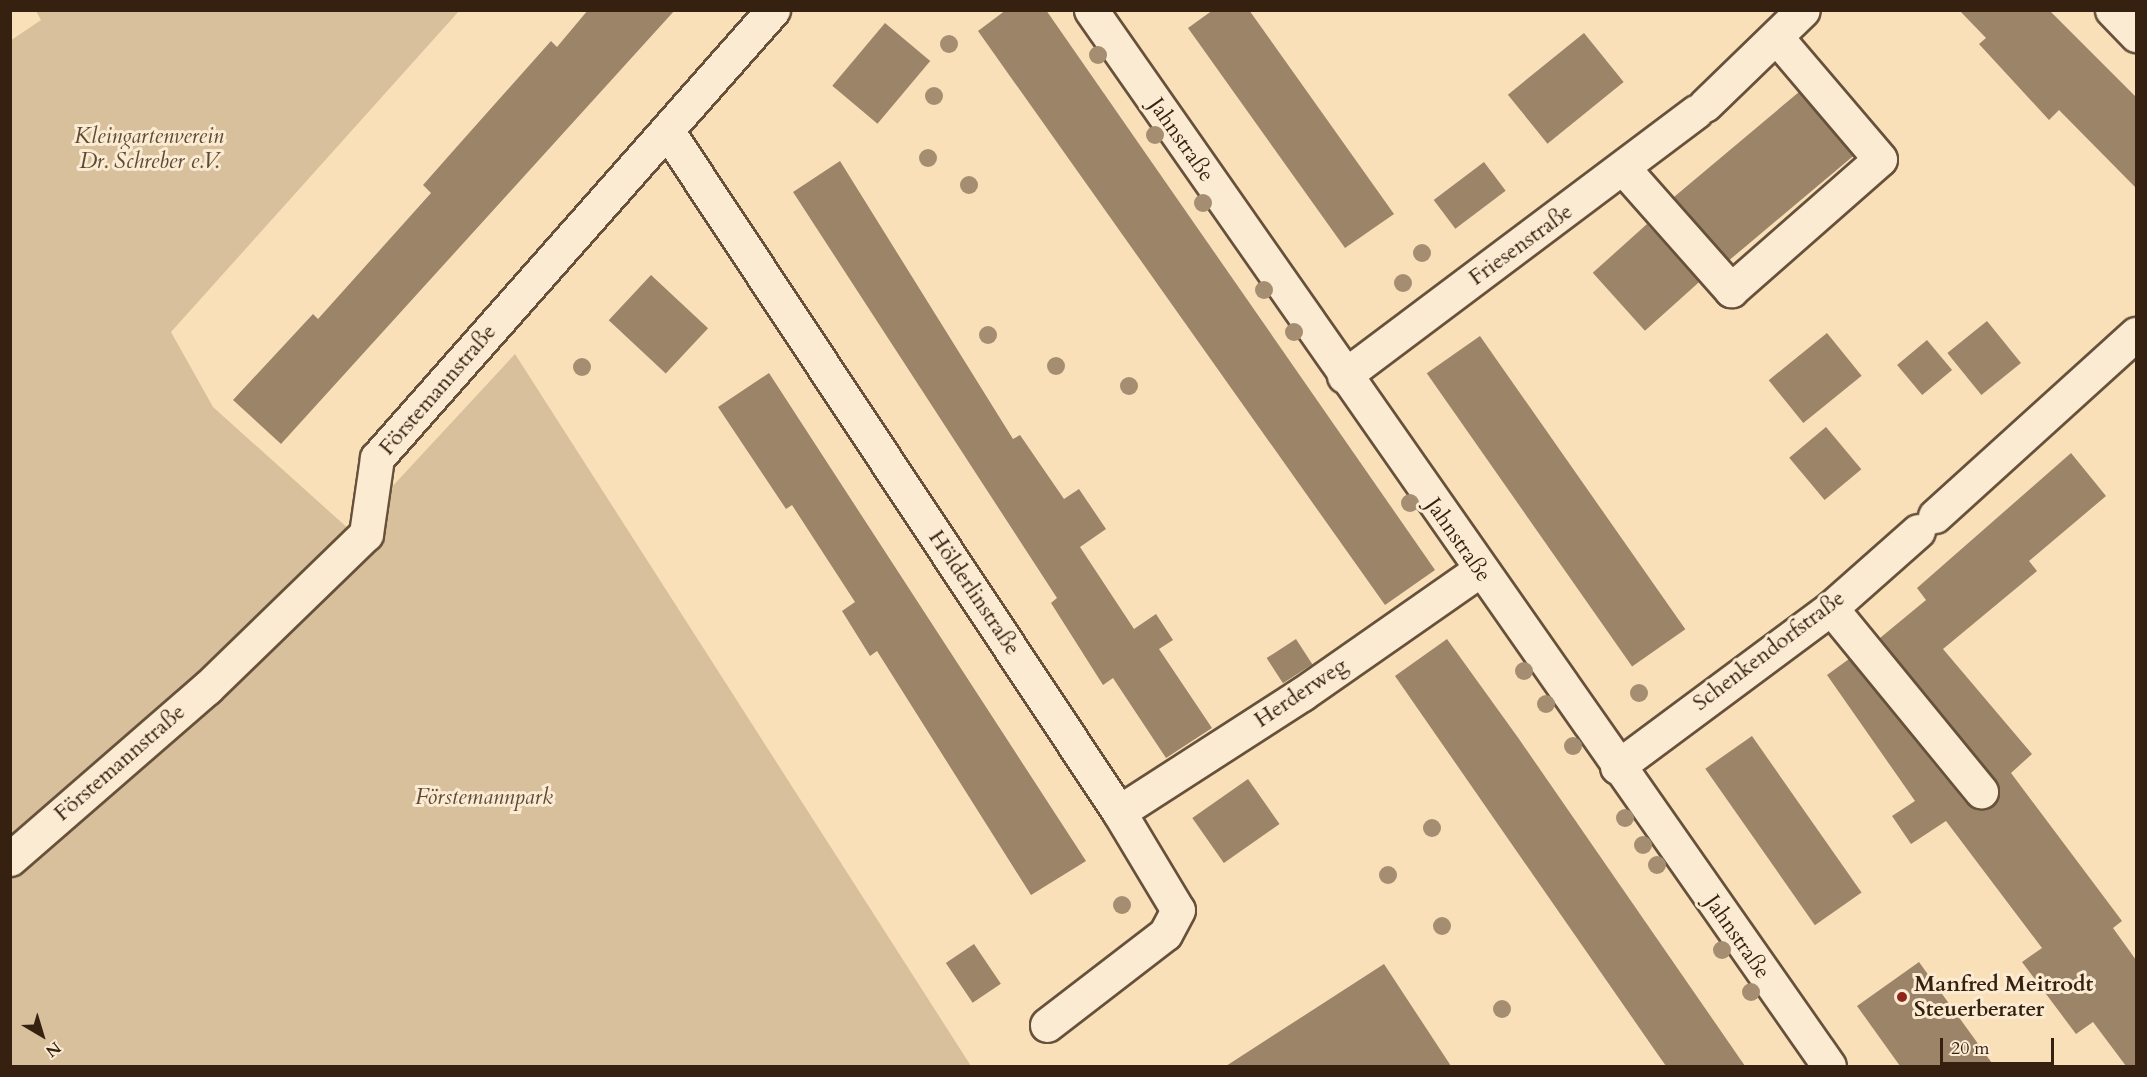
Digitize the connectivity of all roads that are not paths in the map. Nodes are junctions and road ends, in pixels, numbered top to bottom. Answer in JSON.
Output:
{"nodes":[{"id":1,"x":773,"y":10,"type":"edge"},
{"id":2,"x":1091,"y":10,"type":"edge"},
{"id":3,"x":1803,"y":10,"type":"edge"},
{"id":4,"x":1777,"y":38,"type":"junction"},
{"id":5,"x":668,"y":132,"type":"junction"},
{"id":6,"x":1624,"y":169,"type":"junction"},
{"id":7,"x":2136,"y":334,"type":"edge"},
{"id":8,"x":1344,"y":376,"type":"junction"},
{"id":9,"x":1480,"y":570,"type":"junction"},
{"id":10,"x":1831,"y":608,"type":"junction"},
{"id":11,"x":1617,"y":767,"type":"junction"},
{"id":12,"x":1981,"y":791,"type":"dead end"},
{"id":13,"x":1119,"y":812,"type":"junction"},
{"id":14,"x":10,"y":859,"type":"edge"},
{"id":15,"x":1047,"y":1025,"type":"dead end"},
{"id":16,"x":1829,"y":1066,"type":"edge"}],
"edges":[{"from":1,"to":5,"type":"street","name":"Förstemannstraße"},
{"from":2,"to":8,"type":"street","name":"Jahnstraße"},
{"from":3,"to":4,"type":"street","name":"Friesenstraße"},
{"from":4,"to":6,"type":"street","name":"Friesenstraße"},
{"from":4,"to":6,"type":"street"},
{"from":5,"to":13,"type":"street","name":"Hölderlinstraße"},
{"from":5,"to":14,"type":"street","name":"Förstemannstraße"},
{"from":6,"to":8,"type":"street","name":"Friesenstraße"},
{"from":7,"to":10,"type":"street","name":"Schenkendorfstraße"},
{"from":8,"to":9,"type":"street","name":"Jahnstraße"},
{"from":9,"to":11,"type":"street","name":"Jahnstraße"},
{"from":9,"to":13,"type":"street","name":"Herderweg"},
{"from":10,"to":11,"type":"street","name":"Schenkendorfstraße"},
{"from":10,"to":12,"type":"street"},
{"from":11,"to":16,"type":"street","name":"Jahnstraße"},
{"from":13,"to":15,"type":"street","name":"Hölderlinstraße"}]}
